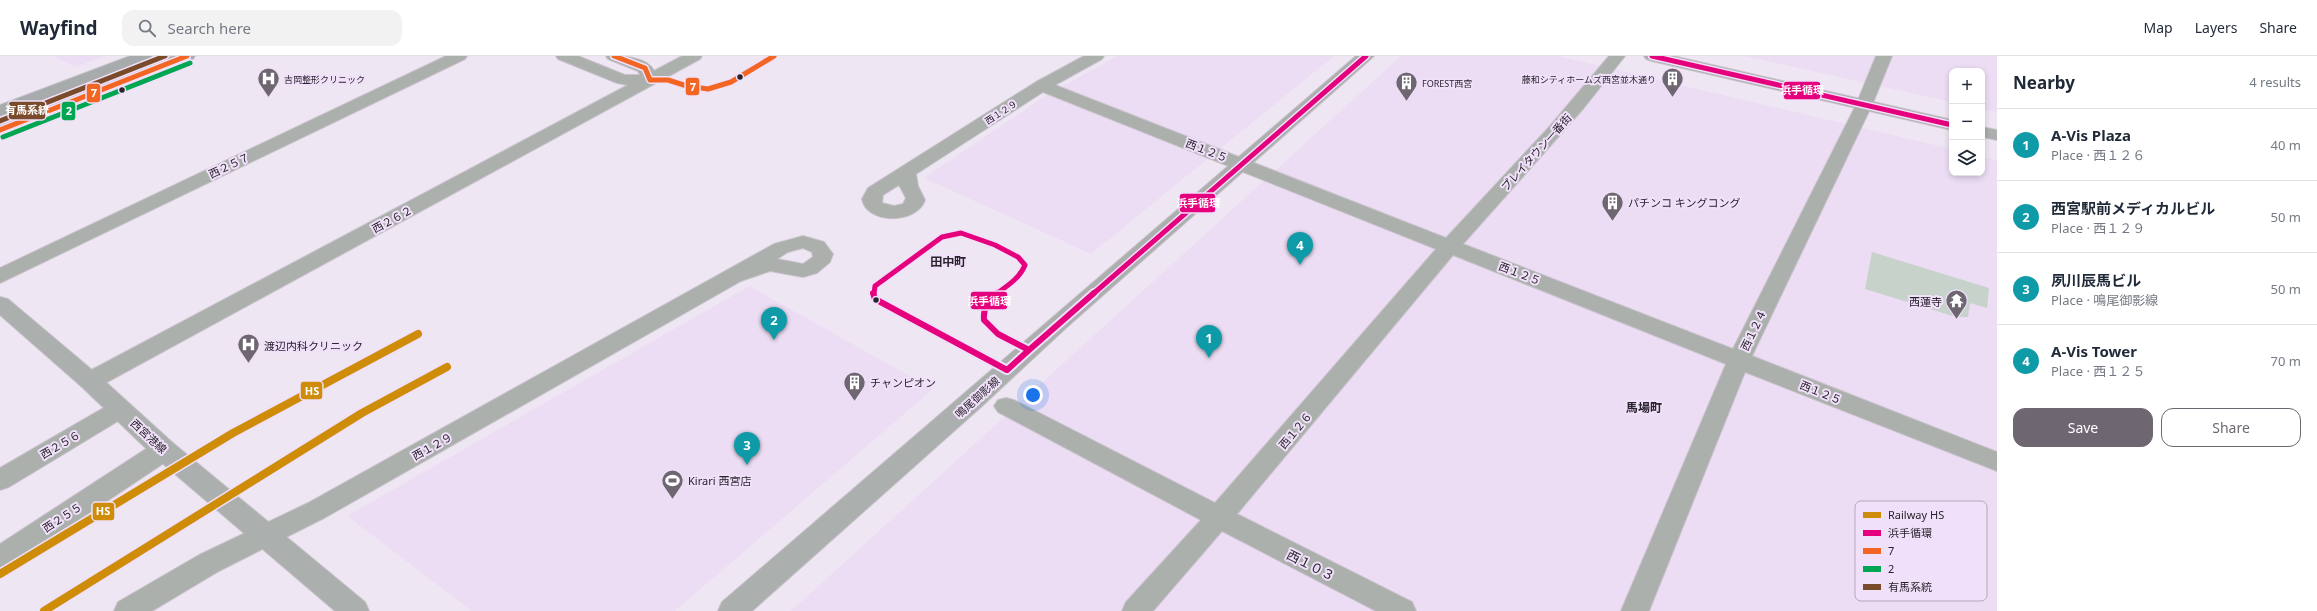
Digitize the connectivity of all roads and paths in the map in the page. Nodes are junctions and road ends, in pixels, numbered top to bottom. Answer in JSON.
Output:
{"nodes":[{"id":1,"x":144,"y":56,"type":"edge"},
{"id":2,"x":188,"y":56,"type":"edge"},
{"id":3,"x":459,"y":56,"type":"edge"},
{"id":4,"x":564,"y":56,"type":"edge"},
{"id":5,"x":614,"y":56,"type":"edge"},
{"id":6,"x":694,"y":56,"type":"edge"},
{"id":7,"x":1096,"y":56,"type":"edge"},
{"id":8,"x":1366,"y":56,"type":"edge"},
{"id":9,"x":1617,"y":56,"type":"edge"},
{"id":10,"x":1652,"y":56,"type":"edge"},
{"id":11,"x":1884,"y":56,"type":"edge"},
{"id":12,"x":650,"y":80,"type":"junction"},
{"id":13,"x":1042,"y":86,"type":"junction"},
{"id":14,"x":1864,"y":105,"type":"junction"},
{"id":15,"x":0,"y":111,"type":"edge"},
{"id":16,"x":1949,"y":124,"type":"edge"},
{"id":17,"x":0,"y":130,"type":"edge"},
{"id":18,"x":1985,"y":133,"type":"edge"},
{"id":19,"x":1997,"y":135,"type":"edge"},
{"id":20,"x":1243,"y":164,"type":"junction"},
{"id":21,"x":907,"y":172,"type":"dead end"},
{"id":22,"x":1450,"y":246,"type":"junction"},
{"id":23,"x":0,"y":276,"type":"edge"},
{"id":24,"x":734,"y":276,"type":"dead end"},
{"id":25,"x":0,"y":304,"type":"edge"},
{"id":26,"x":1739,"y":359,"type":"junction"},
{"id":27,"x":90,"y":381,"type":"junction"},
{"id":28,"x":1006,"y":406,"type":"dead end"},
{"id":29,"x":120,"y":410,"type":"junction"},
{"id":30,"x":164,"y":450,"type":"junction"},
{"id":31,"x":1997,"y":462,"type":"edge"},
{"id":32,"x":0,"y":480,"type":"edge"},
{"id":33,"x":1220,"y":518,"type":"junction"},
{"id":34,"x":266,"y":534,"type":"junction"},
{"id":35,"x":0,"y":558,"type":"edge"},
{"id":36,"x":128,"y":611,"type":"edge"},
{"id":37,"x":355,"y":611,"type":"edge"},
{"id":38,"x":732,"y":611,"type":"edge"},
{"id":39,"x":1136,"y":611,"type":"edge"},
{"id":40,"x":1402,"y":611,"type":"edge"},
{"id":41,"x":1635,"y":611,"type":"edge"}],
"edges":[{"from":1,"to":15,"type":"highway"},
{"from":2,"to":17,"type":"highway"},
{"from":3,"to":23,"type":"street","name":"西２５７"},
{"from":4,"to":12,"type":"street"},
{"from":5,"to":12,"type":"street"},
{"from":6,"to":12,"type":"street","name":"西２６２"},
{"from":7,"to":13,"type":"street","name":"西１２９"},
{"from":8,"to":20,"type":"street","name":"鳴尾御影線"},
{"from":9,"to":22,"type":"street","name":"プレイタウン一番街"},
{"from":10,"to":14,"type":"street"},
{"from":11,"to":14,"type":"street","name":"西１２４"},
{"from":12,"to":27,"type":"street","name":"西２６２"},
{"from":13,"to":20,"type":"street","name":"西１２５"},
{"from":13,"to":21,"type":"street","name":"西１２９"},
{"from":14,"to":16,"type":"street"},
{"from":14,"to":26,"type":"street","name":"西１２４"},
{"from":18,"to":19,"type":"street"},
{"from":20,"to":22,"type":"street","name":"西１２５"},
{"from":20,"to":38,"type":"street","name":"鳴尾御影線"},
{"from":22,"to":26,"type":"street","name":"西１２５"},
{"from":22,"to":33,"type":"street","name":"西１２６"},
{"from":24,"to":34,"type":"street","name":"西１２９"},
{"from":25,"to":27,"type":"street","name":"西宮港線"},
{"from":26,"to":31,"type":"street","name":"西１２５"},
{"from":26,"to":41,"type":"street","name":"西１２４"},
{"from":27,"to":29,"type":"street","name":"西宮港線"},
{"from":28,"to":33,"type":"street","name":"西１０３"},
{"from":29,"to":30,"type":"street","name":"西宮港線"},
{"from":29,"to":32,"type":"street","name":"西２５６"},
{"from":30,"to":34,"type":"street","name":"西宮港線"},
{"from":30,"to":35,"type":"street","name":"西２５５"},
{"from":33,"to":39,"type":"street","name":"西１２６"},
{"from":33,"to":40,"type":"street","name":"西１０３"},
{"from":34,"to":36,"type":"street","name":"西１２９"},
{"from":34,"to":37,"type":"street","name":"西宮港線"}]}
